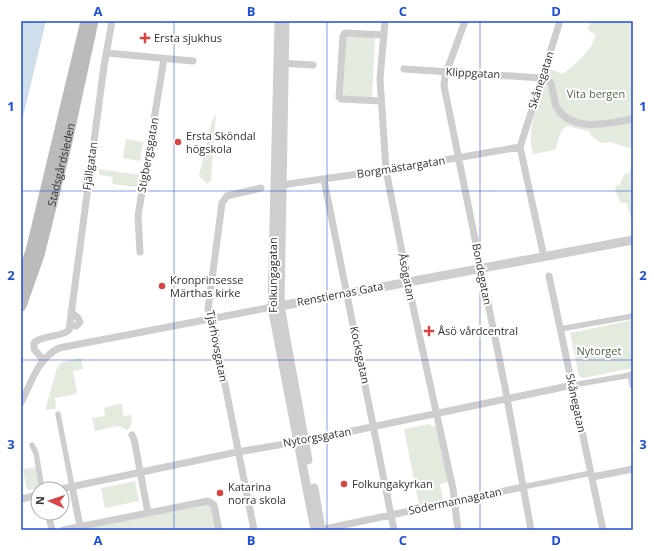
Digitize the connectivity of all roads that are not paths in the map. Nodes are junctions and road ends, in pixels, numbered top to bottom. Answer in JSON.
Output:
{"nodes":[{"id":1,"x":86,"y":21,"type":"edge"},
{"id":2,"x":93,"y":21,"type":"edge"},
{"id":3,"x":112,"y":21,"type":"edge"},
{"id":4,"x":278,"y":21,"type":"edge"},
{"id":5,"x":285,"y":21,"type":"edge"},
{"id":6,"x":385,"y":21,"type":"edge"},
{"id":7,"x":465,"y":21,"type":"edge"},
{"id":8,"x":560,"y":21,"type":"edge"},
{"id":9,"x":383,"y":35,"type":"junction"},
{"id":10,"x":107,"y":53,"type":"junction"},
{"id":11,"x":164,"y":59,"type":"junction"},
{"id":12,"x":194,"y":61,"type":"dead end"},
{"id":13,"x":280,"y":63,"type":"junction"},
{"id":14,"x":313,"y":65,"type":"dead end"},
{"id":15,"x":404,"y":69,"type":"dead end"},
{"id":16,"x":447,"y":72,"type":"junction"},
{"id":17,"x":541,"y":78,"type":"junction"},
{"id":18,"x":380,"y":101,"type":"junction"},
{"id":19,"x":633,"y":119,"type":"edge"},
{"id":20,"x":520,"y":147,"type":"junction"},
{"id":21,"x":459,"y":158,"type":"junction"},
{"id":22,"x":386,"y":170,"type":"junction"},
{"id":23,"x":324,"y":180,"type":"junction"},
{"id":24,"x":281,"y":185,"type":"junction"},
{"id":25,"x":261,"y":188,"type":"dead end"},
{"id":26,"x":633,"y":240,"type":"edge"},
{"id":27,"x":140,"y":252,"type":"dead end"},
{"id":28,"x":544,"y":256,"type":"junction"},
{"id":29,"x":481,"y":269,"type":"junction"},
{"id":30,"x":549,"y":276,"type":"dead end"},
{"id":31,"x":21,"y":279,"type":"edge"},
{"id":32,"x":408,"y":282,"type":"junction"},
{"id":33,"x":347,"y":293,"type":"junction"},
{"id":34,"x":22,"y":303,"type":"edge"},
{"id":35,"x":276,"y":306,"type":"junction"},
{"id":36,"x":633,"y":316,"type":"edge"},
{"id":37,"x":212,"y":319,"type":"junction"},
{"id":38,"x":560,"y":329,"type":"junction"},
{"id":39,"x":43,"y":360,"type":"junction"},
{"id":40,"x":632,"y":374,"type":"edge"},
{"id":41,"x":573,"y":385,"type":"junction"},
{"id":42,"x":633,"y":385,"type":"edge"},
{"id":43,"x":506,"y":399,"type":"junction"},
{"id":44,"x":21,"y":403,"type":"edge"},
{"id":45,"x":437,"y":413,"type":"junction"},
{"id":46,"x":58,"y":414,"type":"dead end"},
{"id":47,"x":374,"y":427,"type":"junction"},
{"id":48,"x":132,"y":435,"type":"dead end"},
{"id":49,"x":301,"y":440,"type":"junction"},
{"id":50,"x":32,"y":445,"type":"dead end"},
{"id":51,"x":238,"y":452,"type":"junction"},
{"id":52,"x":633,"y":469,"type":"edge"},
{"id":53,"x":141,"y":472,"type":"junction"},
{"id":54,"x":591,"y":475,"type":"junction"},
{"id":55,"x":41,"y":481,"type":"edge"},
{"id":56,"x":72,"y":486,"type":"junction"},
{"id":57,"x":523,"y":487,"type":"junction"},
{"id":58,"x":454,"y":501,"type":"junction"},
{"id":59,"x":148,"y":513,"type":"junction"},
{"id":60,"x":391,"y":515,"type":"junction"},
{"id":61,"x":80,"y":526,"type":"junction"},
{"id":62,"x":63,"y":530,"type":"edge"},
{"id":63,"x":219,"y":530,"type":"edge"},
{"id":64,"x":254,"y":530,"type":"edge"},
{"id":65,"x":315,"y":530,"type":"edge"},
{"id":66,"x":321,"y":530,"type":"edge"},
{"id":67,"x":394,"y":530,"type":"edge"},
{"id":68,"x":458,"y":530,"type":"edge"},
{"id":69,"x":531,"y":530,"type":"edge"},
{"id":70,"x":603,"y":530,"type":"edge"}],
"edges":[{"from":1,"to":31,"type":"main road","name":"Stadsgårdsleden"},
{"from":2,"to":34,"type":"main road","name":"Stadsgårdsleden"},
{"from":3,"to":10,"type":"street","name":"Fjällgatan"},
{"from":4,"to":13,"type":"street","name":"Folkungagatan"},
{"from":5,"to":13,"type":"street","name":"Folkungagatan"},
{"from":6,"to":9,"type":"street","name":"Åsögatan"},
{"from":7,"to":16,"type":"street","name":"Bondegatan"},
{"from":8,"to":17,"type":"street","name":"Skånegatan"},
{"from":9,"to":18,"type":"street","name":"Åsögatan"},
{"from":9,"to":18,"type":"street"},
{"from":10,"to":11,"type":"street"},
{"from":10,"to":39,"type":"street","name":"Fjällgatan"},
{"from":11,"to":12,"type":"street"},
{"from":11,"to":27,"type":"street","name":"Stigbergsgatan"},
{"from":13,"to":14,"type":"street"},
{"from":13,"to":24,"type":"street","name":"Folkungagatan"},
{"from":13,"to":35,"type":"street","name":"Folkungagatan"},
{"from":15,"to":16,"type":"street","name":"Klippgatan"},
{"from":16,"to":17,"type":"street","name":"Klippgatan"},
{"from":16,"to":21,"type":"street","name":"Bondegatan"},
{"from":17,"to":19,"type":"street"},
{"from":17,"to":20,"type":"street","name":"Skånegatan"},
{"from":18,"to":22,"type":"street","name":"Åsögatan"},
{"from":20,"to":21,"type":"street","name":"Borgmästargatan"},
{"from":20,"to":28,"type":"street","name":"Skånegatan"},
{"from":21,"to":22,"type":"street","name":"Borgmästargatan"},
{"from":21,"to":29,"type":"street","name":"Bondegatan"},
{"from":22,"to":23,"type":"street","name":"Borgmästargatan"},
{"from":22,"to":32,"type":"street","name":"Åsögatan"},
{"from":23,"to":24,"type":"street","name":"Borgmästargatan"},
{"from":23,"to":33,"type":"street","name":"Kocksgatan"},
{"from":24,"to":35,"type":"street","name":"Folkungagatan"},
{"from":25,"to":37,"type":"street","name":"Tjärhovsgatan"},
{"from":26,"to":28,"type":"street","name":"Renstiernas Gata"},
{"from":28,"to":29,"type":"street","name":"Renstiernas Gata"},
{"from":29,"to":32,"type":"street","name":"Renstiernas Gata"},
{"from":29,"to":43,"type":"street","name":"Bondegatan"},
{"from":30,"to":38,"type":"street","name":"Skånegatan"},
{"from":32,"to":33,"type":"street","name":"Renstiernas Gata"},
{"from":32,"to":45,"type":"street","name":"Åsögatan"},
{"from":33,"to":35,"type":"street","name":"Renstiernas Gata"},
{"from":33,"to":47,"type":"street","name":"Kocksgatan"},
{"from":35,"to":37,"type":"street","name":"Renstiernas Gata"},
{"from":35,"to":49,"type":"street","name":"Folkungagatan"},
{"from":36,"to":38,"type":"street"},
{"from":37,"to":39,"type":"street","name":"Renstiernas Gata"},
{"from":37,"to":51,"type":"street","name":"Tjärhovsgatan"},
{"from":38,"to":41,"type":"street","name":"Skånegatan"},
{"from":39,"to":44,"type":"street"},
{"from":40,"to":41,"type":"street"},
{"from":40,"to":42,"type":"street"},
{"from":41,"to":43,"type":"street","name":"Nytorgsgatan"},
{"from":41,"to":54,"type":"street","name":"Skånegatan"},
{"from":43,"to":45,"type":"street","name":"Nytorgsgatan"},
{"from":43,"to":57,"type":"street","name":"Bondegatan"},
{"from":45,"to":47,"type":"street","name":"Nytorgsgatan"},
{"from":45,"to":58,"type":"street","name":"Åsögatan"},
{"from":46,"to":56,"type":"street"},
{"from":47,"to":49,"type":"street","name":"Nytorgsgatan"},
{"from":47,"to":60,"type":"street","name":"Kocksgatan"},
{"from":48,"to":53,"type":"street"},
{"from":49,"to":51,"type":"street","name":"Nytorgsgatan"},
{"from":49,"to":65,"type":"street","name":"Folkungagatan"},
{"from":49,"to":66,"type":"street","name":"Folkungagatan"},
{"from":50,"to":55,"type":"street"},
{"from":51,"to":53,"type":"street","name":"Nytorgsgatan"},
{"from":51,"to":64,"type":"street","name":"Tjärhovsgatan"},
{"from":52,"to":54,"type":"street","name":"Södermannagatan"},
{"from":53,"to":56,"type":"street","name":"Nytorgsgatan"},
{"from":53,"to":59,"type":"street"},
{"from":54,"to":57,"type":"street","name":"Södermannagatan"},
{"from":54,"to":70,"type":"street","name":"Skånegatan"},
{"from":56,"to":61,"type":"street"},
{"from":57,"to":58,"type":"street","name":"Södermannagatan"},
{"from":57,"to":69,"type":"street","name":"Bondegatan"},
{"from":58,"to":60,"type":"street","name":"Södermannagatan"},
{"from":58,"to":68,"type":"street","name":"Åsögatan"},
{"from":59,"to":61,"type":"street"},
{"from":59,"to":63,"type":"street"},
{"from":60,"to":66,"type":"street","name":"Södermannagatan"},
{"from":60,"to":67,"type":"street","name":"Kocksgatan"},
{"from":61,"to":62,"type":"street"}]}
